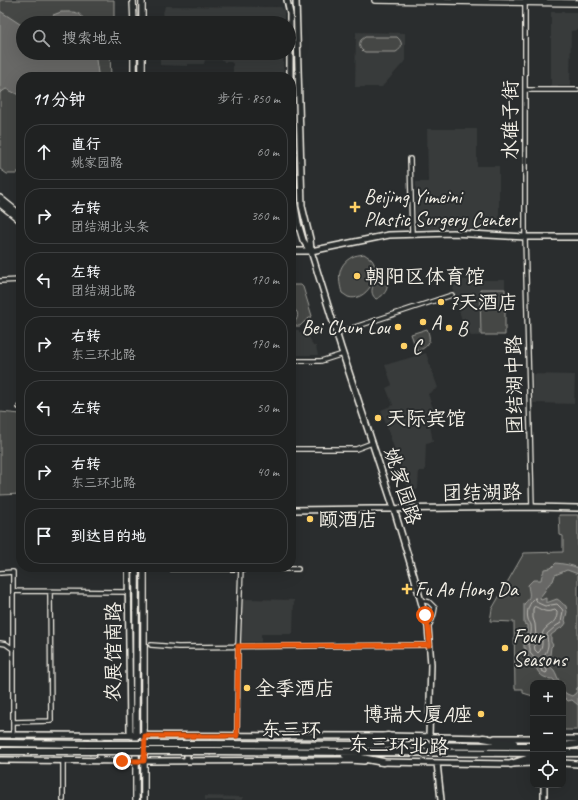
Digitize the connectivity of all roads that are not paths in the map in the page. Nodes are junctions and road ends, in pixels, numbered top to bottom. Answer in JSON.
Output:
{"nodes":[{"id":1,"x":133,"y":0,"type":"edge"},
{"id":2,"x":142,"y":0,"type":"edge"},
{"id":3,"x":288,"y":0,"type":"edge"},
{"id":4,"x":296,"y":0,"type":"edge"},
{"id":5,"x":375,"y":0,"type":"edge"},
{"id":6,"x":460,"y":1,"type":"edge"},
{"id":7,"x":525,"y":2,"type":"junction"},
{"id":8,"x":578,"y":3,"type":"edge"},
{"id":9,"x":134,"y":16,"type":"edge"},
{"id":10,"x":142,"y":16,"type":"edge"},
{"id":11,"x":290,"y":16,"type":"edge"},
{"id":12,"x":134,"y":60,"type":"edge"},
{"id":13,"x":142,"y":60,"type":"edge"},
{"id":14,"x":290,"y":60,"type":"edge"},
{"id":15,"x":134,"y":72,"type":"edge"},
{"id":16,"x":142,"y":72,"type":"edge"},
{"id":17,"x":290,"y":72,"type":"edge"},
{"id":18,"x":525,"y":90,"type":"junction"},
{"id":19,"x":578,"y":90,"type":"edge"},
{"id":20,"x":410,"y":159,"type":"dead end"},
{"id":21,"x":0,"y":198,"type":"edge"},
{"id":22,"x":0,"y":204,"type":"edge"},
{"id":23,"x":16,"y":211,"type":"edge"},
{"id":24,"x":296,"y":212,"type":"edge"},
{"id":25,"x":16,"y":217,"type":"edge"},
{"id":26,"x":412,"y":234,"type":"junction"},
{"id":27,"x":525,"y":237,"type":"junction"},
{"id":28,"x":578,"y":237,"type":"edge"},
{"id":29,"x":296,"y":251,"type":"edge"},
{"id":30,"x":311,"y":251,"type":"junction"},
{"id":31,"x":16,"y":280,"type":"edge"},
{"id":32,"x":0,"y":281,"type":"edge"},
{"id":33,"x":452,"y":295,"type":"dead end"},
{"id":34,"x":337,"y":333,"type":"junction"},
{"id":35,"x":343,"y":354,"type":"junction"},
{"id":36,"x":296,"y":361,"type":"edge"},
{"id":37,"x":372,"y":443,"type":"junction"},
{"id":38,"x":296,"y":449,"type":"edge"},
{"id":39,"x":532,"y":507,"type":"junction"},
{"id":40,"x":578,"y":508,"type":"edge"},
{"id":41,"x":394,"y":509,"type":"junction"},
{"id":42,"x":296,"y":510,"type":"edge"},
{"id":43,"x":0,"y":572,"type":"edge"},
{"id":44,"x":128,"y":572,"type":"edge"},
{"id":45,"x":136,"y":572,"type":"edge"},
{"id":46,"x":144,"y":572,"type":"edge"},
{"id":47,"x":241,"y":572,"type":"edge"},
{"id":48,"x":13,"y":591,"type":"junction"},
{"id":49,"x":50,"y":592,"type":"junction"},
{"id":50,"x":129,"y":592,"type":"junction"},
{"id":51,"x":420,"y":600,"type":"junction"},
{"id":52,"x":428,"y":628,"type":"junction"},
{"id":53,"x":0,"y":643,"type":"edge"},
{"id":54,"x":151,"y":645,"type":"dead end"},
{"id":55,"x":430,"y":645,"type":"junction"},
{"id":56,"x":238,"y":646,"type":"junction"},
{"id":57,"x":13,"y":650,"type":"junction"},
{"id":58,"x":13,"y":722,"type":"junction"},
{"id":59,"x":0,"y":735,"type":"edge"},
{"id":60,"x":13,"y":735,"type":"junction"},
{"id":61,"x":100,"y":736,"type":"junction"},
{"id":62,"x":134,"y":736,"type":"junction"},
{"id":63,"x":145,"y":736,"type":"junction"},
{"id":64,"x":187,"y":736,"type":"junction"},
{"id":65,"x":237,"y":736,"type":"junction"},
{"id":66,"x":388,"y":736,"type":"junction"},
{"id":67,"x":429,"y":736,"type":"junction"},
{"id":68,"x":483,"y":738,"type":"junction"},
{"id":69,"x":530,"y":738,"type":"edge"},
{"id":70,"x":566,"y":739,"type":"edge"},
{"id":71,"x":578,"y":739,"type":"edge"},
{"id":72,"x":0,"y":743,"type":"edge"},
{"id":73,"x":578,"y":744,"type":"edge"},
{"id":74,"x":343,"y":745,"type":"junction"},
{"id":75,"x":530,"y":746,"type":"edge"},
{"id":76,"x":530,"y":746,"type":"edge"},
{"id":77,"x":566,"y":746,"type":"edge"},
{"id":78,"x":566,"y":746,"type":"edge"},
{"id":79,"x":578,"y":747,"type":"edge"},
{"id":80,"x":0,"y":751,"type":"edge"},
{"id":81,"x":329,"y":752,"type":"junction"},
{"id":82,"x":530,"y":753,"type":"edge"},
{"id":83,"x":566,"y":753,"type":"edge"},
{"id":84,"x":578,"y":753,"type":"edge"},
{"id":85,"x":530,"y":758,"type":"edge"},
{"id":86,"x":0,"y":760,"type":"edge"},
{"id":87,"x":63,"y":760,"type":"junction"},
{"id":88,"x":100,"y":760,"type":"junction"},
{"id":89,"x":187,"y":760,"type":"junction"},
{"id":90,"x":136,"y":761,"type":"junction"},
{"id":91,"x":144,"y":761,"type":"junction"},
{"id":92,"x":383,"y":762,"type":"junction"},
{"id":93,"x":437,"y":763,"type":"junction"},
{"id":94,"x":530,"y":763,"type":"edge"},
{"id":95,"x":566,"y":763,"type":"edge"},
{"id":96,"x":511,"y":764,"type":"junction"},
{"id":97,"x":578,"y":764,"type":"edge"},
{"id":98,"x":544,"y":788,"type":"edge"},
{"id":99,"x":63,"y":800,"type":"edge"},
{"id":100,"x":136,"y":800,"type":"edge"},
{"id":101,"x":144,"y":800,"type":"edge"},
{"id":102,"x":441,"y":800,"type":"edge"},
{"id":103,"x":544,"y":800,"type":"edge"}],
"edges":[{"from":1,"to":9,"type":"main road"},
{"from":2,"to":10,"type":"main road"},
{"from":3,"to":11,"type":"street"},
{"from":4,"to":30,"type":"street","name":"姚家园路"},
{"from":5,"to":6,"type":"main road"},
{"from":6,"to":7,"type":"main road"},
{"from":7,"to":8,"type":"main road"},
{"from":7,"to":18,"type":"street","name":"水碓子街"},
{"from":12,"to":15,"type":"main road"},
{"from":13,"to":16,"type":"main road"},
{"from":14,"to":17,"type":"street"},
{"from":18,"to":19,"type":"street"},
{"from":18,"to":27,"type":"street","name":"水碓子街"},
{"from":20,"to":26,"type":"street"},
{"from":21,"to":23,"type":"street"},
{"from":22,"to":25,"type":"street"},
{"from":24,"to":30,"type":"street","name":"姚家园路"},
{"from":26,"to":27,"type":"street"},
{"from":26,"to":30,"type":"street"},
{"from":27,"to":28,"type":"street"},
{"from":27,"to":39,"type":"street","name":"团结湖中路"},
{"from":29,"to":30,"type":"street"},
{"from":30,"to":34,"type":"street","name":"姚家园路"},
{"from":31,"to":32,"type":"street"},
{"from":33,"to":34,"type":"street"},
{"from":34,"to":35,"type":"street","name":"姚家园路"},
{"from":35,"to":36,"type":"street"},
{"from":35,"to":37,"type":"street","name":"姚家园路"},
{"from":37,"to":38,"type":"street"},
{"from":37,"to":41,"type":"street","name":"姚家园路"},
{"from":39,"to":40,"type":"street","name":"团结湖路"},
{"from":39,"to":41,"type":"street","name":"团结湖路"},
{"from":41,"to":42,"type":"street","name":"团结湖路"},
{"from":41,"to":51,"type":"street","name":"姚家园路"},
{"from":43,"to":48,"type":"street"},
{"from":44,"to":50,"type":"street","name":"农展馆南路"},
{"from":45,"to":62,"type":"main road","name":"农展馆南路"},
{"from":46,"to":63,"type":"main road","name":"农展馆南路"},
{"from":47,"to":56,"type":"street"},
{"from":48,"to":49,"type":"street"},
{"from":48,"to":57,"type":"street"},
{"from":49,"to":50,"type":"street"},
{"from":49,"to":58,"type":"street"},
{"from":50,"to":62,"type":"street","name":"农展馆南路"},
{"from":51,"to":52,"type":"street","name":"姚家园路"},
{"from":51,"to":52,"type":"street"},
{"from":52,"to":55,"type":"street","name":"姚家园路"},
{"from":53,"to":57,"type":"street"},
{"from":54,"to":56,"type":"street"},
{"from":55,"to":56,"type":"street"},
{"from":55,"to":67,"type":"street","name":"姚家园路"},
{"from":56,"to":65,"type":"street"},
{"from":57,"to":58,"type":"street"},
{"from":58,"to":60,"type":"street"},
{"from":59,"to":60,"type":"street"},
{"from":60,"to":61,"type":"street"},
{"from":61,"to":62,"type":"street"},
{"from":61,"to":88,"type":"street"},
{"from":62,"to":63,"type":"street","name":"东三环北路"},
{"from":62,"to":90,"type":"main road"},
{"from":63,"to":64,"type":"street","name":"东三环北路"},
{"from":63,"to":91,"type":"main road","name":"农展馆南路"},
{"from":64,"to":65,"type":"street","name":"东三环北路"},
{"from":64,"to":89,"type":"street"},
{"from":65,"to":66,"type":"street","name":"东三环北路"},
{"from":66,"to":67,"type":"street","name":"东三环北路"},
{"from":66,"to":74,"type":"highway"},
{"from":67,"to":68,"type":"street","name":"东三环北路"},
{"from":68,"to":69,"type":"street","name":"东三环北路"},
{"from":68,"to":76,"type":"highway"},
{"from":70,"to":71,"type":"street"},
{"from":72,"to":74,"type":"highway","name":"东三环","bridge":true},
{"from":73,"to":77,"type":"highway"},
{"from":74,"to":75,"type":"highway","name":"东三环"},
{"from":78,"to":79,"type":"highway"},
{"from":80,"to":81,"type":"highway","name":"东三环","bridge":true},
{"from":81,"to":82,"type":"highway","name":"东三环"},
{"from":81,"to":92,"type":"highway"},
{"from":83,"to":84,"type":"highway"},
{"from":85,"to":96,"type":"highway"},
{"from":86,"to":87,"type":"street","name":"东三环北路"},
{"from":87,"to":88,"type":"street","name":"东三环北路"},
{"from":87,"to":99,"type":"street"},
{"from":88,"to":90,"type":"street","name":"东三环北路"},
{"from":89,"to":91,"type":"street","name":"东三环北路"},
{"from":89,"to":92,"type":"street","name":"东三环北路"},
{"from":90,"to":91,"type":"street","name":"东三环北路"},
{"from":90,"to":100,"type":"main road"},
{"from":91,"to":101,"type":"main road","name":"农展馆南路"},
{"from":92,"to":93,"type":"street","name":"东三环北路"},
{"from":93,"to":96,"type":"street","name":"东三环北路"},
{"from":93,"to":102,"type":"street"},
{"from":94,"to":96,"type":"street","name":"东三环北路"},
{"from":95,"to":97,"type":"street"},
{"from":98,"to":103,"type":"street"}]}
